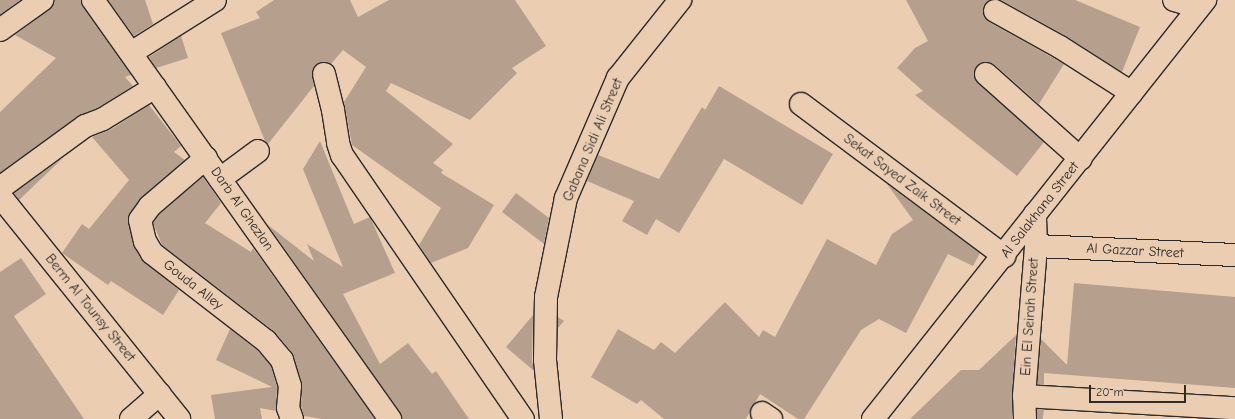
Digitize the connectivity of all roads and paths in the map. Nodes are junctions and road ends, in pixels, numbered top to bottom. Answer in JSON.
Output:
{"nodes":[{"id":1,"x":42,"y":0,"type":"edge"},
{"id":2,"x":92,"y":0,"type":"edge"},
{"id":3,"x":215,"y":0,"type":"edge"},
{"id":4,"x":680,"y":0,"type":"edge"},
{"id":5,"x":1174,"y":0,"type":"edge"},
{"id":6,"x":1201,"y":4,"type":"edge"},
{"id":7,"x":995,"y":11,"type":"dead end"},
{"id":8,"x":0,"y":30,"type":"edge"},
{"id":9,"x":131,"y":53,"type":"junction"},
{"id":10,"x":324,"y":74,"type":"dead end"},
{"id":11,"x":986,"y":74,"type":"dead end"},
{"id":12,"x":155,"y":87,"type":"junction"},
{"id":13,"x":1132,"y":93,"type":"junction"},
{"id":14,"x":801,"y":104,"type":"dead end"},
{"id":15,"x":258,"y":151,"type":"dead end"},
{"id":16,"x":206,"y":158,"type":"junction"},
{"id":17,"x":1081,"y":159,"type":"junction"},
{"id":18,"x":220,"y":178,"type":"junction"},
{"id":19,"x":0,"y":188,"type":"edge"},
{"id":20,"x":3,"y":206,"type":"edge"},
{"id":21,"x":1035,"y":214,"type":"junction"},
{"id":22,"x":1036,"y":246,"type":"junction"},
{"id":23,"x":1235,"y":255,"type":"edge"},
{"id":24,"x":1004,"y":256,"type":"junction"},
{"id":25,"x":160,"y":394,"type":"junction"},
{"id":26,"x":1024,"y":396,"type":"junction"},
{"id":27,"x":1235,"y":408,"type":"edge"},
{"id":28,"x":1167,"y":412,"type":"edge"},
{"id":29,"x":130,"y":419,"type":"edge"},
{"id":30,"x":179,"y":419,"type":"edge"},
{"id":31,"x":292,"y":419,"type":"edge"},
{"id":32,"x":390,"y":419,"type":"edge"},
{"id":33,"x":523,"y":419,"type":"edge"},
{"id":34,"x":551,"y":419,"type":"edge"},
{"id":35,"x":873,"y":419,"type":"edge"},
{"id":36,"x":1025,"y":419,"type":"edge"}],
"edges":[{"from":1,"to":8,"type":"street"},
{"from":2,"to":9,"type":"street","name":"Darb Al Ghezlan"},
{"from":3,"to":9,"type":"street"},
{"from":4,"to":34,"type":"street","name":"Gabana Sidi Ali Street"},
{"from":5,"to":6,"type":"street"},
{"from":6,"to":13,"type":"street","name":"Al Salakhana Street"},
{"from":7,"to":13,"type":"street"},
{"from":9,"to":12,"type":"street","name":"Darb Al Ghezlan"},
{"from":10,"to":33,"type":"street"},
{"from":11,"to":17,"type":"street"},
{"from":12,"to":16,"type":"street","name":"Darb Al Ghezlan"},
{"from":12,"to":19,"type":"street"},
{"from":13,"to":17,"type":"street","name":"Al Salakhana Street"},
{"from":14,"to":24,"type":"street","name":"Sekat Sayed Zaik Street"},
{"from":15,"to":18,"type":"street"},
{"from":16,"to":18,"type":"street","name":"Darb Al Ghezlan"},
{"from":16,"to":31,"type":"street","name":"Gouda Alley"},
{"from":17,"to":21,"type":"street","name":"Al Salakhana Street"},
{"from":18,"to":32,"type":"street","name":"Darb Al Ghezlan"},
{"from":20,"to":25,"type":"street","name":"Berm Al Tounsy Street"},
{"from":21,"to":22,"type":"street","name":"Ein El Seirah Street"},
{"from":21,"to":24,"type":"street","name":"Al Salakhana Street"},
{"from":22,"to":23,"type":"street","name":"Al Gazzar Street"},
{"from":22,"to":26,"type":"street","name":"Ein El Seirah Street"},
{"from":24,"to":35,"type":"street","name":"Al Salakhana Street"},
{"from":25,"to":29,"type":"street"},
{"from":25,"to":30,"type":"street","name":"Berm Al Tounsy Street"},
{"from":26,"to":28,"type":"street"},
{"from":26,"to":36,"type":"street","name":"Ein El Seirah Street"},
{"from":27,"to":28,"type":"street"}]}
